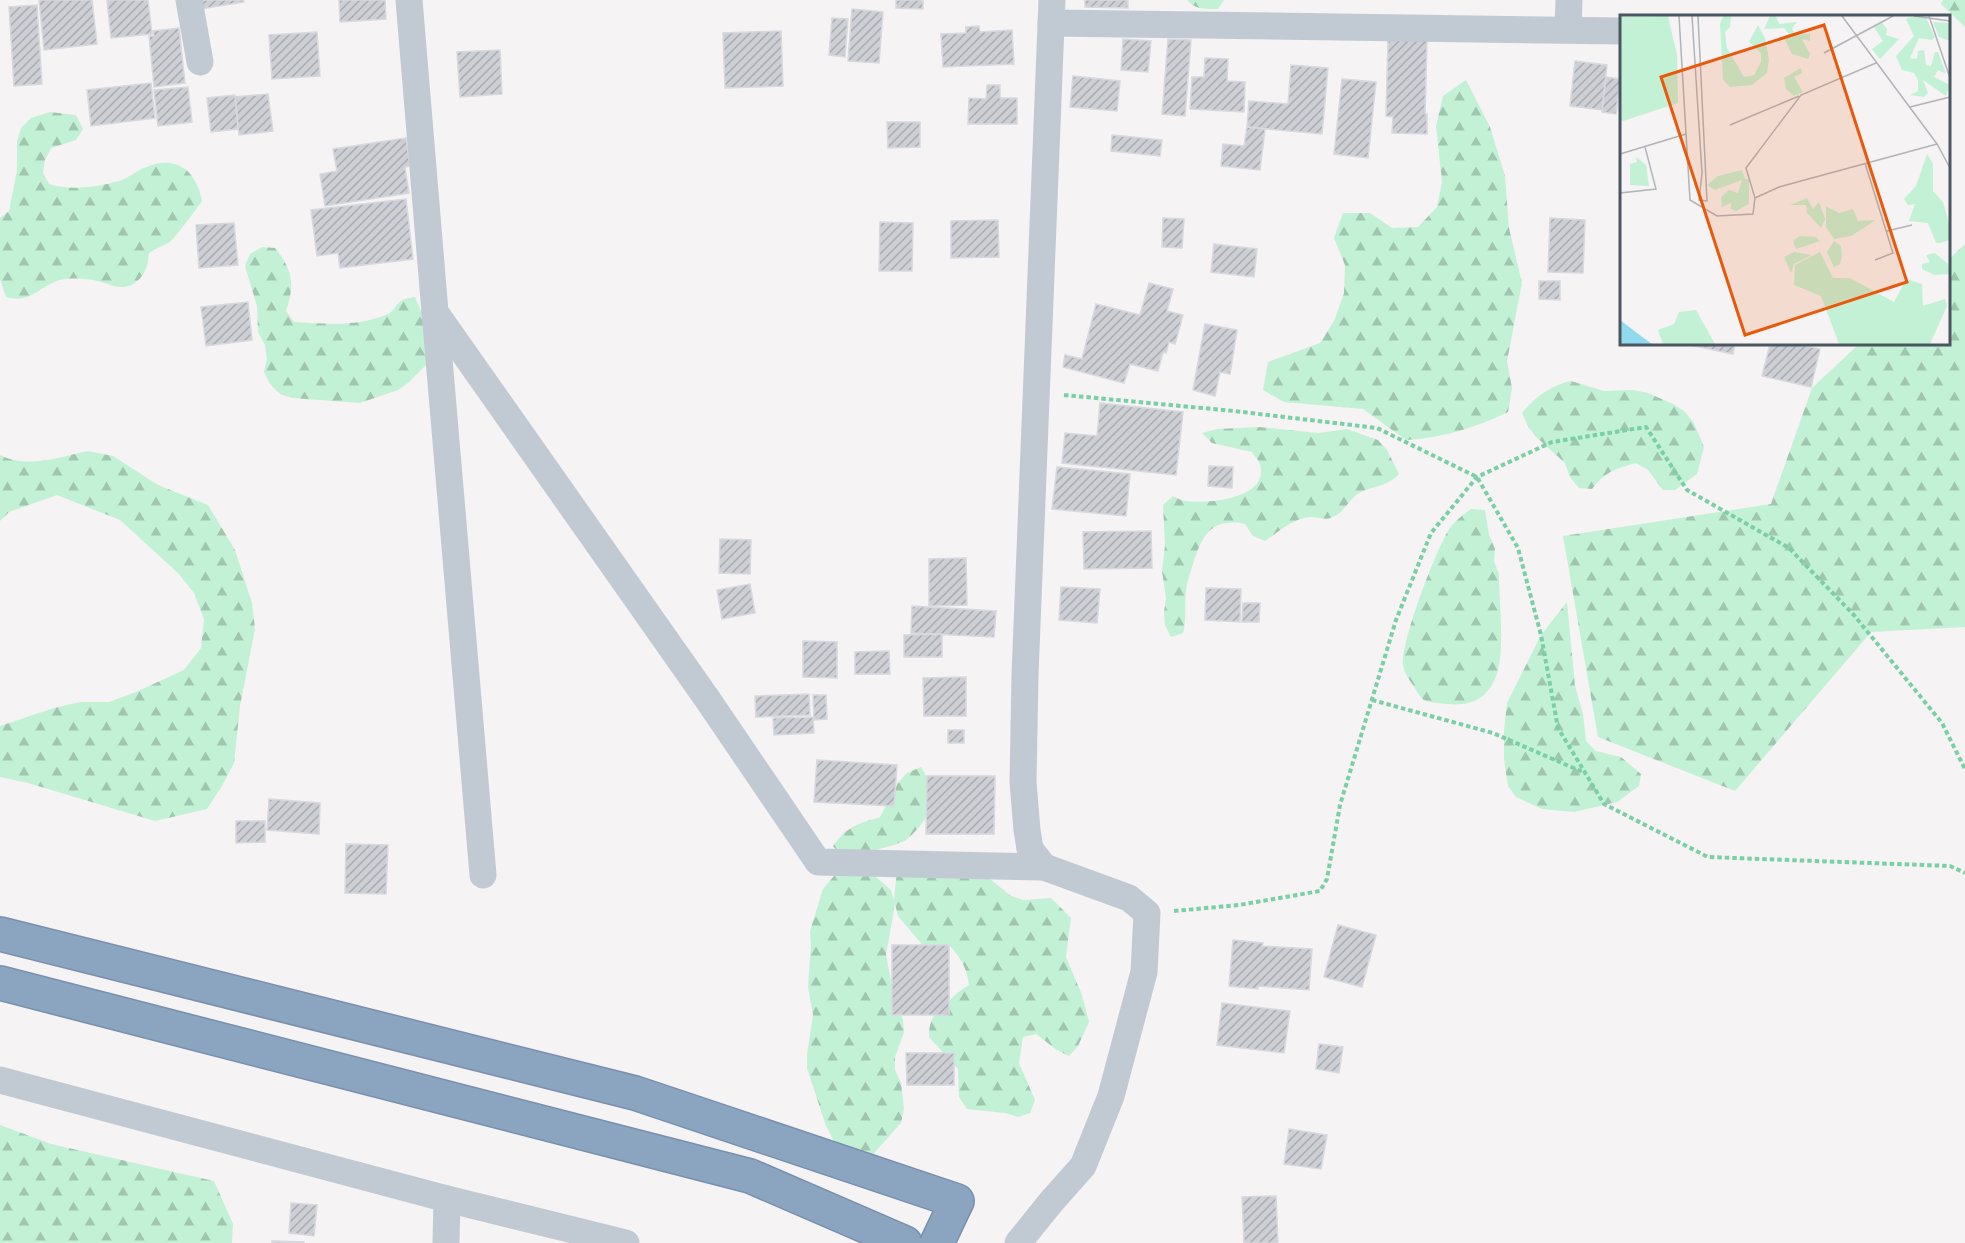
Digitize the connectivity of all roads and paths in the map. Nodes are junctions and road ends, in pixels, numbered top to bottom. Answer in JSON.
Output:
{"nodes":[{"id":1,"x":189,"y":0,"type":"edge"},
{"id":2,"x":409,"y":0,"type":"edge"},
{"id":3,"x":1569,"y":0,"type":"edge"},
{"id":4,"x":1052,"y":12,"type":"edge"},
{"id":5,"x":1568,"y":29,"type":"junction"},
{"id":6,"x":1620,"y":31,"type":"edge"},
{"id":7,"x":200,"y":62,"type":"dead end"},
{"id":8,"x":435,"y":312,"type":"junction"},
{"id":9,"x":1036,"y":392,"type":"junction"},
{"id":10,"x":1477,"y":477,"type":"junction"},
{"id":11,"x":1372,"y":700,"type":"junction"},
{"id":12,"x":1965,"y":769,"type":"edge"},
{"id":13,"x":1585,"y":773,"type":"junction"},
{"id":14,"x":1044,"y":867,"type":"junction"},
{"id":15,"x":1965,"y":873,"type":"edge"},
{"id":16,"x":483,"y":875,"type":"dead end"},
{"id":17,"x":1147,"y":913,"type":"junction"},
{"id":18,"x":0,"y":934,"type":"edge"},
{"id":19,"x":0,"y":983,"type":"edge"},
{"id":20,"x":0,"y":1080,"type":"edge"},
{"id":21,"x":447,"y":1199,"type":"junction"},
{"id":22,"x":446,"y":1243,"type":"edge"},
{"id":23,"x":626,"y":1243,"type":"edge"},
{"id":24,"x":905,"y":1243,"type":"edge"},
{"id":25,"x":937,"y":1243,"type":"edge"},
{"id":26,"x":1018,"y":1243,"type":"edge"}],
"edges":[{"from":1,"to":7,"type":"street"},
{"from":2,"to":8,"type":"street"},
{"from":3,"to":5,"type":"street"},
{"from":4,"to":5,"type":"street"},
{"from":4,"to":9,"type":"street"},
{"from":5,"to":6,"type":"street"},
{"from":8,"to":14,"type":"street"},
{"from":8,"to":16,"type":"street"},
{"from":9,"to":10,"type":"path"},
{"from":9,"to":14,"type":"street"},
{"from":10,"to":11,"type":"path"},
{"from":10,"to":12,"type":"path"},
{"from":10,"to":13,"type":"path"},
{"from":11,"to":13,"type":"path"},
{"from":11,"to":17,"type":"path"},
{"from":13,"to":15,"type":"path"},
{"from":14,"to":17,"type":"street"},
{"from":17,"to":26,"type":"street"},
{"from":18,"to":25,"type":"highway"},
{"from":19,"to":24,"type":"highway"},
{"from":20,"to":21,"type":"street"},
{"from":21,"to":22,"type":"street"},
{"from":21,"to":23,"type":"street"}]}
